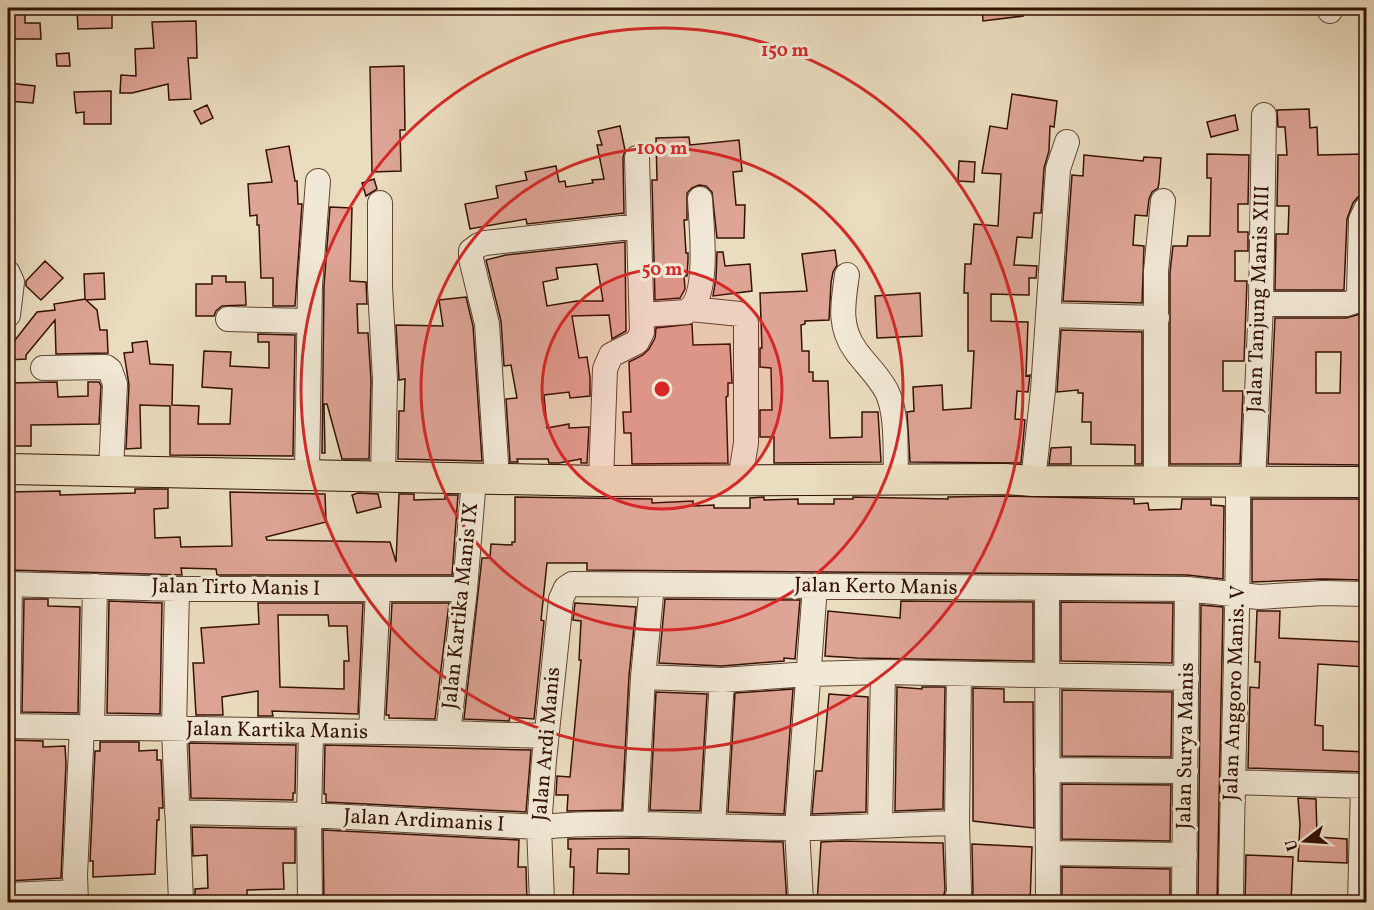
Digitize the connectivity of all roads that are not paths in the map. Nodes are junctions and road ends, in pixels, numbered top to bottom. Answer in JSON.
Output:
{"nodes":[{"id":1,"x":1264,"y":115,"type":"dead end"},
{"id":2,"x":1067,"y":142,"type":"dead end"},
{"id":3,"x":637,"y":158,"type":"dead end"},
{"id":4,"x":318,"y":181,"type":"dead end"},
{"id":5,"x":700,"y":199,"type":"dead end"},
{"id":6,"x":1163,"y":201,"type":"dead end"},
{"id":7,"x":380,"y":203,"type":"dead end"},
{"id":8,"x":1366,"y":209,"type":"edge"},
{"id":9,"x":639,"y":226,"type":"junction"},
{"id":10,"x":8,"y":273,"type":"edge"},
{"id":11,"x":847,"y":275,"type":"dead end"},
{"id":12,"x":1261,"y":304,"type":"junction"},
{"id":13,"x":691,"y":309,"type":"junction"},
{"id":14,"x":8,"y":315,"type":"edge"},
{"id":15,"x":642,"y":315,"type":"junction"},
{"id":16,"x":1048,"y":315,"type":"junction"},
{"id":17,"x":1157,"y":318,"type":"junction"},
{"id":18,"x":228,"y":319,"type":"dead end"},
{"id":19,"x":309,"y":321,"type":"junction"},
{"id":20,"x":43,"y":368,"type":"dead end"},
{"id":21,"x":8,"y":469,"type":"edge"},
{"id":22,"x":111,"y":471,"type":"junction"},
{"id":23,"x":307,"y":475,"type":"junction"},
{"id":24,"x":383,"y":477,"type":"junction"},
{"id":25,"x":485,"y":478,"type":"junction"},
{"id":26,"x":896,"y":479,"type":"junction"},
{"id":27,"x":740,"y":480,"type":"junction"},
{"id":28,"x":601,"y":481,"type":"junction"},
{"id":29,"x":1033,"y":481,"type":"junction"},
{"id":30,"x":1156,"y":482,"type":"junction"},
{"id":31,"x":1366,"y":482,"type":"edge"},
{"id":32,"x":1246,"y":483,"type":"junction"},
{"id":33,"x":9,"y":584,"type":"edge"},
{"id":34,"x":652,"y":585,"type":"junction"},
{"id":35,"x":95,"y":586,"type":"junction"},
{"id":36,"x":815,"y":586,"type":"junction"},
{"id":37,"x":177,"y":588,"type":"junction"},
{"id":38,"x":566,"y":588,"type":"joint"},
{"id":39,"x":1047,"y":589,"type":"junction"},
{"id":40,"x":1187,"y":589,"type":"junction"},
{"id":41,"x":378,"y":590,"type":"junction"},
{"id":42,"x":465,"y":590,"type":"junction"},
{"id":43,"x":1366,"y":594,"type":"edge"},
{"id":44,"x":1239,"y":595,"type":"junction"},
{"id":45,"x":883,"y":672,"type":"junction"},
{"id":46,"x":809,"y":674,"type":"junction"},
{"id":47,"x":959,"y":675,"type":"junction"},
{"id":48,"x":1047,"y":676,"type":"junction"},
{"id":49,"x":644,"y":677,"type":"junction"},
{"id":50,"x":1187,"y":678,"type":"junction"},
{"id":51,"x":722,"y":680,"type":"junction"},
{"id":52,"x":8,"y":726,"type":"edge"},
{"id":53,"x":87,"y":727,"type":"junction"},
{"id":54,"x":174,"y":729,"type":"junction"},
{"id":55,"x":311,"y":731,"type":"junction"},
{"id":56,"x":371,"y":732,"type":"junction"},
{"id":57,"x":448,"y":733,"type":"junction"},
{"id":58,"x":546,"y":736,"type":"junction"},
{"id":59,"x":1047,"y":770,"type":"junction"},
{"id":60,"x":1186,"y":771,"type":"junction"},
{"id":61,"x":1232,"y":782,"type":"junction"},
{"id":62,"x":1365,"y":786,"type":"edge"},
{"id":63,"x":177,"y":812,"type":"junction"},
{"id":64,"x":309,"y":815,"type":"junction"},
{"id":65,"x":957,"y":823,"type":"junction"},
{"id":66,"x":635,"y":824,"type":"junction"},
{"id":67,"x":880,"y":824,"type":"junction"},
{"id":68,"x":713,"y":826,"type":"junction"},
{"id":69,"x":539,"y":827,"type":"junction"},
{"id":70,"x":796,"y":828,"type":"junction"},
{"id":71,"x":1048,"y":853,"type":"junction"},
{"id":72,"x":1185,"y":855,"type":"junction"},
{"id":73,"x":8,"y":896,"type":"edge"},
{"id":74,"x":75,"y":897,"type":"edge"},
{"id":75,"x":181,"y":903,"type":"edge"},
{"id":76,"x":310,"y":903,"type":"edge"},
{"id":77,"x":542,"y":903,"type":"edge"},
{"id":78,"x":801,"y":903,"type":"edge"},
{"id":79,"x":956,"y":903,"type":"edge"},
{"id":80,"x":1048,"y":903,"type":"edge"},
{"id":81,"x":1184,"y":903,"type":"edge"},
{"id":82,"x":1231,"y":903,"type":"edge"},
{"id":83,"x":1360,"y":903,"type":"edge"}],
"edges":[{"from":1,"to":12,"type":"street","name":"Jalan Tanjung Manis XIII"},
{"from":2,"to":16,"type":"street"},
{"from":3,"to":9,"type":"street"},
{"from":4,"to":19,"type":"street"},
{"from":5,"to":13,"type":"street"},
{"from":6,"to":17,"type":"street"},
{"from":7,"to":24,"type":"street"},
{"from":8,"to":12,"type":"street"},
{"from":9,"to":15,"type":"street"},
{"from":9,"to":25,"type":"street","name":"Jalan Kartika Manis IX"},
{"from":10,"to":14,"type":"street"},
{"from":11,"to":26,"type":"street"},
{"from":12,"to":32,"type":"street","name":"Jalan Tanjung Manis XIII"},
{"from":13,"to":15,"type":"street"},
{"from":13,"to":27,"type":"street"},
{"from":15,"to":28,"type":"street"},
{"from":16,"to":17,"type":"street"},
{"from":16,"to":29,"type":"street"},
{"from":17,"to":30,"type":"street"},
{"from":18,"to":19,"type":"street"},
{"from":19,"to":23,"type":"street"},
{"from":20,"to":22,"type":"street"},
{"from":21,"to":22,"type":"main road"},
{"from":22,"to":23,"type":"main road"},
{"from":23,"to":24,"type":"main road"},
{"from":24,"to":25,"type":"main road"},
{"from":25,"to":28,"type":"main road"},
{"from":25,"to":42,"type":"street","name":"Jalan Kartika Manis IX"},
{"from":26,"to":27,"type":"main road"},
{"from":26,"to":29,"type":"main road"},
{"from":27,"to":28,"type":"main road"},
{"from":29,"to":30,"type":"main road"},
{"from":30,"to":32,"type":"main road"},
{"from":31,"to":32,"type":"main road"},
{"from":32,"to":44,"type":"street","name":"Jalan Anggoro Manis. V"},
{"from":33,"to":35,"type":"street","name":"Jalan Tirto Manis I"},
{"from":33,"to":52,"type":"street"},
{"from":34,"to":36,"type":"street","name":"Jalan Kerto Manis"},
{"from":34,"to":38,"type":"street","name":"Jalan Kerto Manis"},
{"from":34,"to":49,"type":"street"},
{"from":35,"to":37,"type":"street","name":"Jalan Tirto Manis I"},
{"from":35,"to":53,"type":"street"},
{"from":36,"to":39,"type":"street","name":"Jalan Kerto Manis"},
{"from":36,"to":46,"type":"street"},
{"from":37,"to":41,"type":"street","name":"Jalan Tirto Manis I"},
{"from":37,"to":54,"type":"street"},
{"from":38,"to":58,"type":"street","name":"Jalan Ardi Manis"},
{"from":39,"to":40,"type":"street","name":"Jalan Kerto Manis"},
{"from":39,"to":48,"type":"street"},
{"from":40,"to":44,"type":"street","name":"Jalan Kerto Manis"},
{"from":40,"to":50,"type":"street","name":"Jalan Surya Manis"},
{"from":41,"to":42,"type":"street","name":"Jalan Tirto Manis I"},
{"from":41,"to":56,"type":"street"},
{"from":42,"to":57,"type":"street","name":"Jalan Kartika Manis IX"},
{"from":43,"to":44,"type":"street","name":"Jalan Kerto Manis"},
{"from":44,"to":61,"type":"street","name":"Jalan Anggoro Manis. V"},
{"from":45,"to":46,"type":"street"},
{"from":45,"to":47,"type":"street"},
{"from":45,"to":67,"type":"street"},
{"from":46,"to":51,"type":"street"},
{"from":46,"to":70,"type":"street"},
{"from":47,"to":48,"type":"street"},
{"from":47,"to":65,"type":"street"},
{"from":48,"to":50,"type":"street"},
{"from":48,"to":59,"type":"street"},
{"from":49,"to":51,"type":"street"},
{"from":49,"to":66,"type":"street"},
{"from":50,"to":60,"type":"street","name":"Jalan Surya Manis"},
{"from":51,"to":68,"type":"street"},
{"from":52,"to":53,"type":"street","name":"Jalan Kartika Manis"},
{"from":53,"to":54,"type":"street","name":"Jalan Kartika Manis"},
{"from":53,"to":74,"type":"street"},
{"from":54,"to":55,"type":"street","name":"Jalan Kartika Manis"},
{"from":54,"to":63,"type":"street"},
{"from":55,"to":56,"type":"street","name":"Jalan Kartika Manis"},
{"from":55,"to":64,"type":"street"},
{"from":56,"to":57,"type":"street","name":"Jalan Kartika Manis"},
{"from":57,"to":58,"type":"street","name":"Jalan Kartika Manis"},
{"from":58,"to":69,"type":"street","name":"Jalan Ardi Manis"},
{"from":59,"to":60,"type":"street"},
{"from":59,"to":71,"type":"street"},
{"from":60,"to":72,"type":"street","name":"Jalan Surya Manis"},
{"from":61,"to":62,"type":"street"},
{"from":61,"to":82,"type":"street","name":"Jalan Anggoro Manis. V"},
{"from":62,"to":83,"type":"street"},
{"from":63,"to":64,"type":"street","name":"Jalan Ardimanis I"},
{"from":63,"to":75,"type":"street"},
{"from":64,"to":69,"type":"street","name":"Jalan Ardimanis I"},
{"from":64,"to":76,"type":"street"},
{"from":65,"to":67,"type":"street","name":"Jalan Ardimanis I"},
{"from":65,"to":79,"type":"street"},
{"from":66,"to":68,"type":"street","name":"Jalan Ardimanis I"},
{"from":66,"to":69,"type":"street","name":"Jalan Ardimanis I"},
{"from":67,"to":70,"type":"street","name":"Jalan Ardimanis I"},
{"from":68,"to":70,"type":"street","name":"Jalan Ardimanis I"},
{"from":69,"to":77,"type":"street","name":"Jalan Ardi Manis"},
{"from":70,"to":78,"type":"street"},
{"from":71,"to":72,"type":"street"},
{"from":71,"to":80,"type":"street"},
{"from":72,"to":81,"type":"street","name":"Jalan Surya Manis"},
{"from":73,"to":74,"type":"street"}]}
